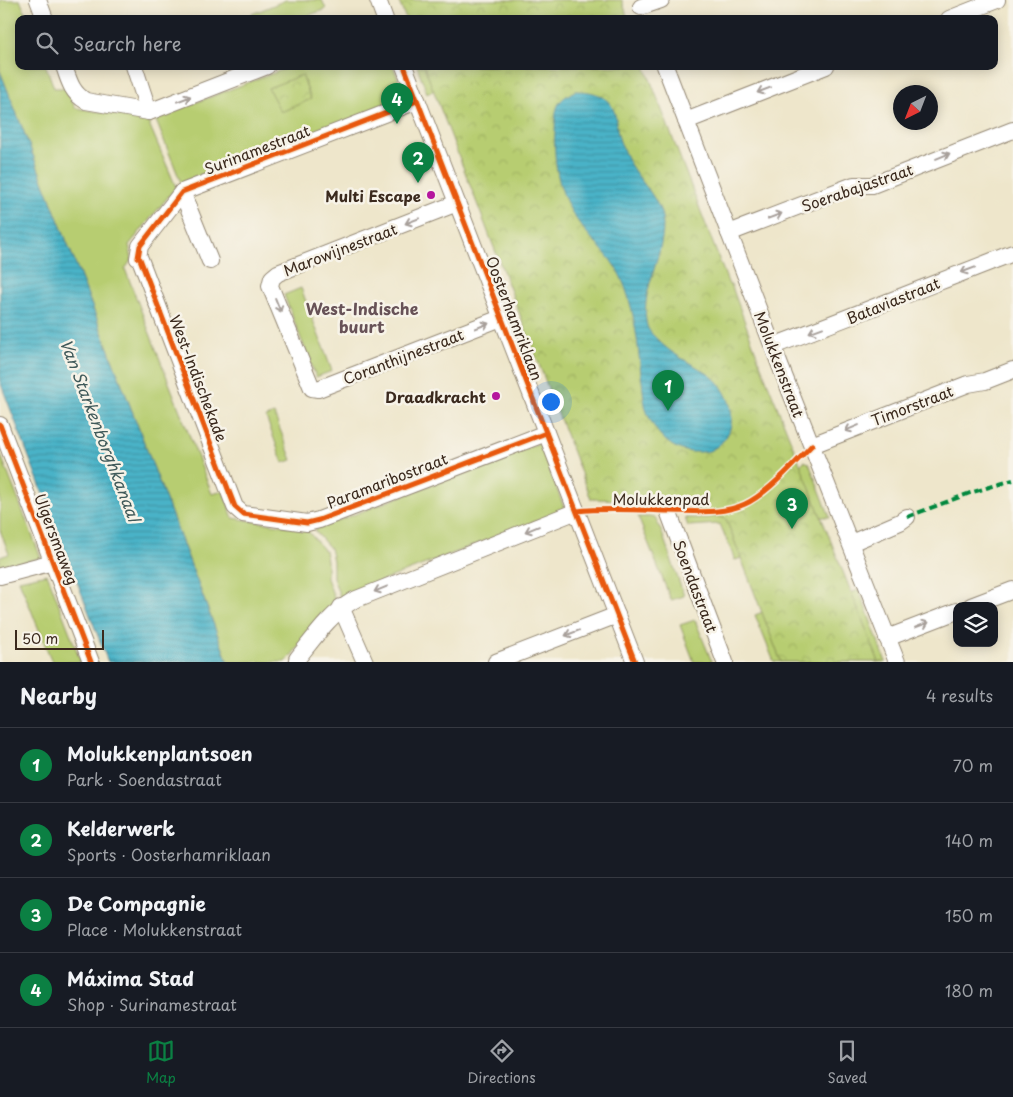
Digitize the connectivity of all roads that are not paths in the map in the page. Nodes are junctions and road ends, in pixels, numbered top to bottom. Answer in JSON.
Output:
{"nodes":[{"id":1,"x":38,"y":0,"type":"edge"},
{"id":2,"x":378,"y":0,"type":"edge"},
{"id":3,"x":661,"y":0,"type":"edge"},
{"id":4,"x":997,"y":0,"type":"edge"},
{"id":5,"x":642,"y":9,"type":"edge"},
{"id":6,"x":44,"y":15,"type":"edge"},
{"id":7,"x":384,"y":15,"type":"edge"},
{"id":8,"x":959,"y":15,"type":"edge"},
{"id":9,"x":65,"y":70,"type":"edge"},
{"id":10,"x":135,"y":70,"type":"edge"},
{"id":11,"x":257,"y":70,"type":"edge"},
{"id":12,"x":405,"y":70,"type":"edge"},
{"id":13,"x":666,"y":70,"type":"edge"},
{"id":14,"x":816,"y":70,"type":"edge"},
{"id":15,"x":417,"y":101,"type":"junction"},
{"id":16,"x":149,"y":112,"type":"junction"},
{"id":17,"x":686,"y":121,"type":"junction"},
{"id":18,"x":1013,"y":130,"type":"edge"},
{"id":19,"x":182,"y":192,"type":"junction"},
{"id":20,"x":457,"y":203,"type":"junction"},
{"id":21,"x":729,"y":233,"type":"junction"},
{"id":22,"x":1013,"y":253,"type":"edge"},
{"id":23,"x":210,"y":261,"type":"dead end"},
{"id":24,"x":501,"y":318,"type":"junction"},
{"id":25,"x":773,"y":346,"type":"junction"},
{"id":26,"x":1013,"y":370,"type":"edge"},
{"id":27,"x":308,"y":382,"type":"joint"},
{"id":28,"x":0,"y":425,"type":"edge"},
{"id":29,"x":546,"y":433,"type":"junction"},
{"id":30,"x":812,"y":446,"type":"junction"},
{"id":31,"x":235,"y":507,"type":"joint"},
{"id":32,"x":668,"y":510,"type":"dead end"},
{"id":33,"x":577,"y":511,"type":"junction"},
{"id":34,"x":907,"y":518,"type":"dead end"},
{"id":35,"x":851,"y":543,"type":"junction"},
{"id":36,"x":53,"y":562,"type":"junction"},
{"id":37,"x":0,"y":576,"type":"edge"},
{"id":38,"x":1013,"y":590,"type":"edge"},
{"id":39,"x":982,"y":602,"type":"edge"},
{"id":40,"x":341,"y":607,"type":"junction"},
{"id":41,"x":953,"y":613,"type":"edge"},
{"id":42,"x":617,"y":615,"type":"junction"},
{"id":43,"x":888,"y":638,"type":"junction"},
{"id":44,"x":297,"y":661,"type":"edge"},
{"id":45,"x":91,"y":662,"type":"edge"},
{"id":46,"x":365,"y":662,"type":"edge"},
{"id":47,"x":496,"y":662,"type":"edge"},
{"id":48,"x":635,"y":662,"type":"edge"},
{"id":49,"x":725,"y":662,"type":"edge"},
{"id":50,"x":897,"y":662,"type":"edge"}],
"edges":[{"from":1,"to":6,"type":"street"},
{"from":2,"to":7,"type":"street"},
{"from":3,"to":5,"type":"street"},
{"from":4,"to":8,"type":"street"},
{"from":9,"to":16,"type":"street"},
{"from":10,"to":16,"type":"street"},
{"from":16,"to":11,"type":"street","one_way":true},
{"from":12,"to":15,"type":"street","name":"Oosterhamriklaan"},
{"from":13,"to":17,"type":"street","name":"Molukkenstraat"},
{"from":14,"to":17,"type":"street","one_way":true},
{"from":15,"to":19,"type":"street","name":"Surinamestraat"},
{"from":15,"to":20,"type":"street","name":"Oosterhamriklaan"},
{"from":17,"to":21,"type":"street","name":"Molukkenstraat"},
{"from":21,"to":18,"type":"street","name":"Soerabajastraat","one_way":true},
{"from":19,"to":23,"type":"street"},
{"from":19,"to":31,"type":"street","name":"West-Indischekade"},
{"from":20,"to":24,"type":"street","name":"Oosterhamriklaan"},
{"from":20,"to":27,"type":"street","name":"Marowijnestraat","one_way":true},
{"from":21,"to":25,"type":"street","name":"Molukkenstraat"},
{"from":22,"to":25,"type":"street","name":"Bataviastraat","one_way":true},
{"from":27,"to":24,"type":"street","name":"Coranthijnestraat","one_way":true},
{"from":24,"to":29,"type":"street","name":"Oosterhamriklaan"},
{"from":25,"to":30,"type":"street","name":"Molukkenstraat"},
{"from":26,"to":30,"type":"street","name":"Timorstraat","one_way":true},
{"from":28,"to":36,"type":"street","name":"Ulgersmaweg"},
{"from":29,"to":31,"type":"street","name":"Paramaribostraat"},
{"from":29,"to":33,"type":"street","name":"Oosterhamriklaan"},
{"from":30,"to":35,"type":"street","name":"Molukkenstraat"},
{"from":32,"to":49,"type":"street","name":"Soendastraat"},
{"from":33,"to":40,"type":"street","one_way":true},
{"from":33,"to":42,"type":"street","name":"Oosterhamriklaan"},
{"from":34,"to":35,"type":"street"},
{"from":35,"to":43,"type":"street","name":"Molukkenstraat"},
{"from":36,"to":37,"type":"street"},
{"from":36,"to":45,"type":"street","name":"Ulgersmaweg"},
{"from":38,"to":39,"type":"street"},
{"from":40,"to":44,"type":"street"},
{"from":40,"to":46,"type":"street"},
{"from":43,"to":41,"type":"street","one_way":true},
{"from":42,"to":47,"type":"street","one_way":true},
{"from":42,"to":48,"type":"street","name":"Oosterhamriklaan"},
{"from":43,"to":50,"type":"street","name":"Molukkenstraat"}]}
